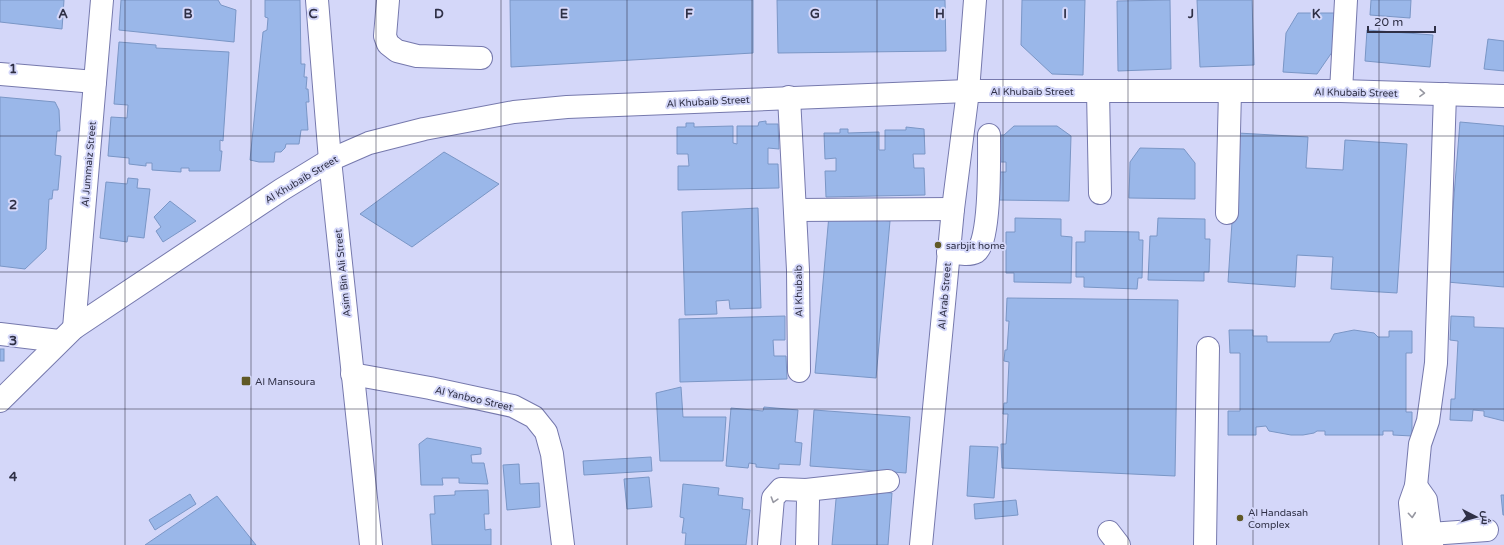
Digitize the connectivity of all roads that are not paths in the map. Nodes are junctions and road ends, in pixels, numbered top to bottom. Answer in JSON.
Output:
{"nodes":[{"id":1,"x":102,"y":0,"type":"edge"},
{"id":2,"x":317,"y":0,"type":"edge"},
{"id":3,"x":388,"y":0,"type":"edge"},
{"id":4,"x":976,"y":0,"type":"edge"},
{"id":5,"x":1346,"y":0,"type":"edge"},
{"id":6,"x":481,"y":58,"type":"dead end"},
{"id":7,"x":0,"y":74,"type":"edge"},
{"id":8,"x":95,"y":82,"type":"junction"},
{"id":9,"x":968,"y":91,"type":"junction"},
{"id":10,"x":1098,"y":91,"type":"junction"},
{"id":11,"x":1230,"y":91,"type":"junction"},
{"id":12,"x":1341,"y":91,"type":"junction"},
{"id":13,"x":1445,"y":94,"type":"junction"},
{"id":14,"x":1504,"y":96,"type":"edge"},
{"id":15,"x":789,"y":97,"type":"junction"},
{"id":16,"x":989,"y":134,"type":"dead end"},
{"id":17,"x":330,"y":160,"type":"junction"},
{"id":18,"x":1100,"y":193,"type":"dead end"},
{"id":19,"x":953,"y":209,"type":"junction"},
{"id":20,"x":795,"y":210,"type":"junction"},
{"id":21,"x":1227,"y":213,"type":"dead end"},
{"id":22,"x":948,"y":252,"type":"junction"},
{"id":23,"x":0,"y":334,"type":"edge"},
{"id":24,"x":66,"y":334,"type":"junction"},
{"id":25,"x":1208,"y":348,"type":"dead end"},
{"id":26,"x":799,"y":371,"type":"dead end"},
{"id":27,"x":352,"y":374,"type":"junction"},
{"id":28,"x":0,"y":401,"type":"edge"},
{"id":29,"x":888,"y":481,"type":"dead end"},
{"id":30,"x":806,"y":490,"type":"junction"},
{"id":31,"x":1487,"y":530,"type":"dead end"},
{"id":32,"x":1425,"y":541,"type":"edge"},
{"id":33,"x":371,"y":545,"type":"edge"},
{"id":34,"x":563,"y":545,"type":"edge"},
{"id":35,"x":769,"y":545,"type":"edge"},
{"id":36,"x":807,"y":545,"type":"edge"},
{"id":37,"x":921,"y":545,"type":"edge"},
{"id":38,"x":1205,"y":545,"type":"edge"}],
"edges":[{"from":1,"to":8,"type":"street","name":"Al Jummaiz Street"},
{"from":2,"to":17,"type":"street","name":"Asim Bin Ali Street"},
{"from":3,"to":6,"type":"street"},
{"from":4,"to":9,"type":"street","name":"Al Arab Street"},
{"from":5,"to":12,"type":"street"},
{"from":7,"to":8,"type":"street"},
{"from":8,"to":24,"type":"street","name":"Al Jummaiz Street"},
{"from":9,"to":10,"type":"street","name":"Al Khubaib Street"},
{"from":9,"to":15,"type":"street","name":"Al Khubaib Street"},
{"from":9,"to":19,"type":"street","name":"Al Arab Street"},
{"from":10,"to":11,"type":"street","name":"Al Khubaib Street"},
{"from":10,"to":18,"type":"street"},
{"from":11,"to":12,"type":"street","name":"Al Khubaib Street"},
{"from":11,"to":21,"type":"street"},
{"from":12,"to":13,"type":"street","name":"Al Khubaib Street","one_way":true},
{"from":13,"to":14,"type":"street","name":"Al Khubaib Street"},
{"from":13,"to":32,"type":"street"},
{"from":15,"to":17,"type":"street","name":"Al Khubaib Street"},
{"from":15,"to":20,"type":"street","name":"Al Khubaib"},
{"from":16,"to":22,"type":"street"},
{"from":17,"to":24,"type":"street","name":"Al Khubaib Street"},
{"from":17,"to":27,"type":"street","name":"Asim Bin Ali Street"},
{"from":19,"to":20,"type":"street"},
{"from":19,"to":22,"type":"street","name":"Al Arab Street"},
{"from":20,"to":26,"type":"street","name":"Al Khubaib"},
{"from":22,"to":37,"type":"street","name":"Al Arab Street"},
{"from":23,"to":24,"type":"street"},
{"from":24,"to":28,"type":"street","name":"Al Khubaib Street"},
{"from":25,"to":38,"type":"street"},
{"from":27,"to":33,"type":"street","name":"Asim Bin Ali Street"},
{"from":27,"to":34,"type":"street","name":"Al Yanboo Street"},
{"from":29,"to":30,"type":"street"},
{"from":30,"to":35,"type":"street","one_way":true},
{"from":30,"to":36,"type":"street"},
{"from":31,"to":32,"type":"street"}]}
